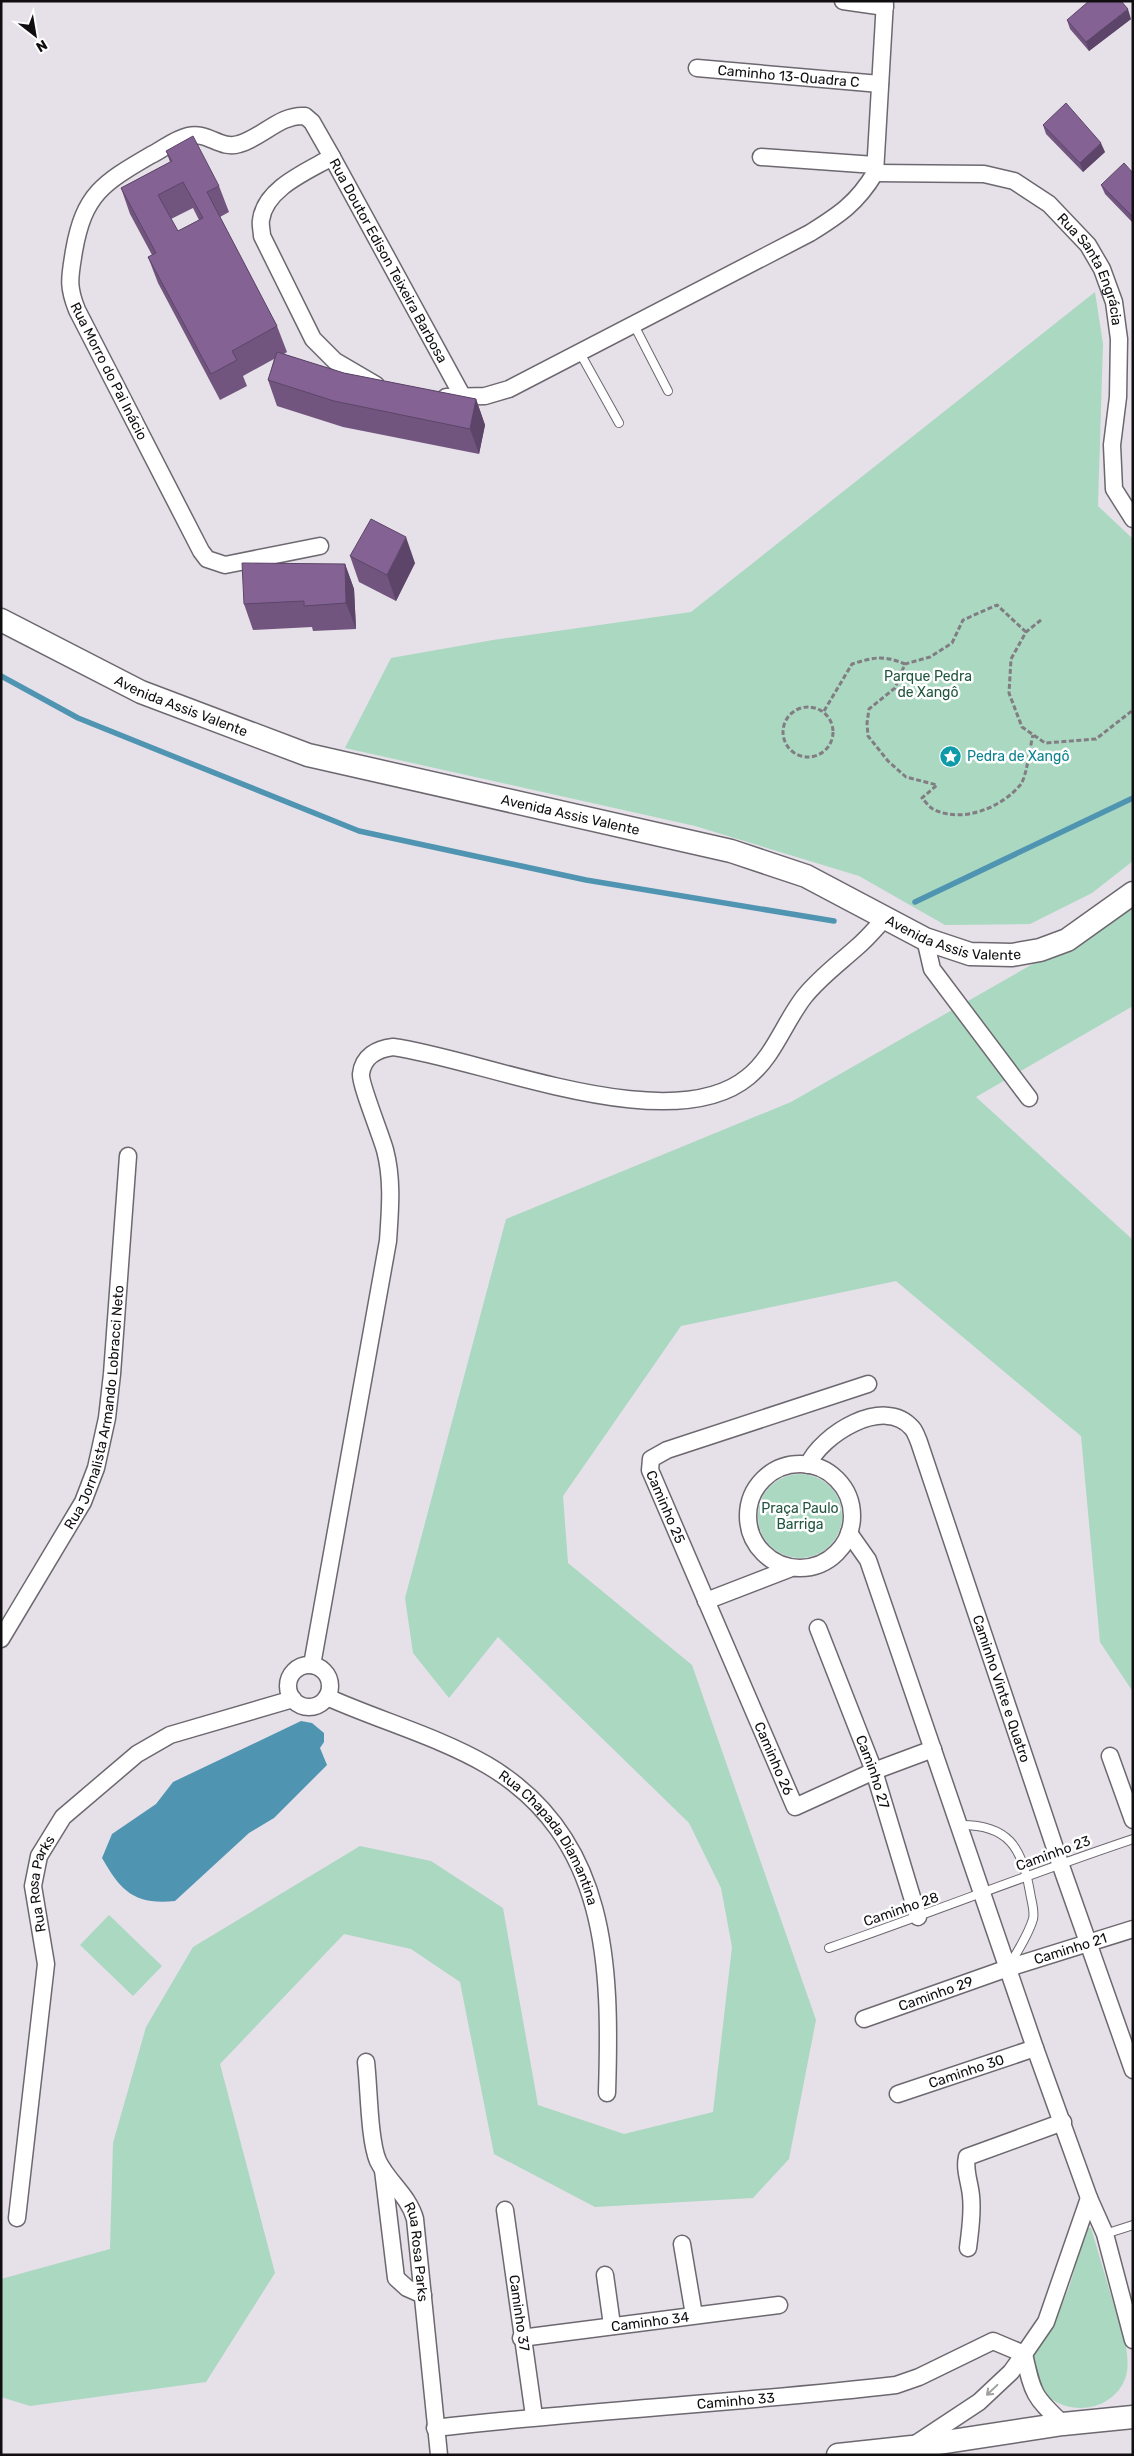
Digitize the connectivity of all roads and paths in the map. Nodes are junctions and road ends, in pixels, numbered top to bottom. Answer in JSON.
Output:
{"nodes":[{"id":1,"x":842,"y":1,"type":"edge"},
{"id":2,"x":885,"y":4,"type":"edge"},
{"id":3,"x":697,"y":68,"type":"dead end"},
{"id":4,"x":880,"y":84,"type":"junction"},
{"id":5,"x":332,"y":157,"type":"junction"},
{"id":6,"x":761,"y":157,"type":"dead end"},
{"id":7,"x":875,"y":169,"type":"junction"},
{"id":8,"x":634,"y":325,"type":"junction"},
{"id":9,"x":580,"y":353,"type":"junction"},
{"id":10,"x":389,"y":390,"type":"edge"},
{"id":11,"x":668,"y":391,"type":"dead end"},
{"id":12,"x":434,"y":396,"type":"edge"},
{"id":13,"x":463,"y":397,"type":"junction"},
{"id":14,"x":620,"y":423,"type":"dead end"},
{"id":15,"x":1133,"y":519,"type":"edge"},
{"id":16,"x":320,"y":546,"type":"dead end"},
{"id":17,"x":1,"y":620,"type":"edge"},
{"id":18,"x":1042,"y":620,"type":"dead end"},
{"id":19,"x":1026,"y":632,"type":"junction"},
{"id":20,"x":905,"y":664,"type":"junction"},
{"id":21,"x":1133,"y":710,"type":"edge"},
{"id":22,"x":824,"y":711,"type":"junction"},
{"id":23,"x":1033,"y":735,"type":"junction"},
{"id":24,"x":1133,"y":893,"type":"edge"},
{"id":25,"x":885,"y":918,"type":"junction"},
{"id":26,"x":925,"y":939,"type":"junction"},
{"id":27,"x":1029,"y":1098,"type":"dead end"},
{"id":28,"x":128,"y":1156,"type":"dead end"},
{"id":29,"x":868,"y":1384,"type":"dead end"},
{"id":30,"x":808,"y":1465,"type":"junction"},
{"id":31,"x":850,"y":1533,"type":"junction"},
{"id":32,"x":789,"y":1569,"type":"junction"},
{"id":33,"x":706,"y":1601,"type":"junction"},
{"id":34,"x":818,"y":1628,"type":"dead end"},
{"id":35,"x":1,"y":1639,"type":"edge"},
{"id":36,"x":312,"y":1665,"type":"junction"},
{"id":37,"x":327,"y":1697,"type":"junction"},
{"id":38,"x":293,"y":1699,"type":"junction"},
{"id":39,"x":933,"y":1749,"type":"junction"},
{"id":40,"x":1110,"y":1756,"type":"dead end"},
{"id":41,"x":874,"y":1771,"type":"junction"},
{"id":42,"x":1133,"y":1820,"type":"edge"},
{"id":43,"x":959,"y":1825,"type":"junction"},
{"id":44,"x":1133,"y":1839,"type":"edge"},
{"id":45,"x":1060,"y":1863,"type":"junction"},
{"id":46,"x":1027,"y":1876,"type":"junction"},
{"id":47,"x":982,"y":1894,"type":"junction"},
{"id":48,"x":918,"y":1917,"type":"junction"},
{"id":49,"x":1133,"y":1929,"type":"edge"},
{"id":50,"x":1088,"y":1944,"type":"junction"},
{"id":51,"x":829,"y":1948,"type":"dead end"},
{"id":52,"x":1008,"y":1968,"type":"junction"},
{"id":53,"x":864,"y":2019,"type":"dead end"},
{"id":54,"x":1035,"y":2048,"type":"junction"},
{"id":55,"x":366,"y":2062,"type":"dead end"},
{"id":56,"x":1133,"y":2070,"type":"edge"},
{"id":57,"x":607,"y":2093,"type":"dead end"},
{"id":58,"x":898,"y":2094,"type":"dead end"},
{"id":59,"x":1063,"y":2122,"type":"junction"},
{"id":60,"x":383,"y":2170,"type":"junction"},
{"id":61,"x":1089,"y":2198,"type":"junction"},
{"id":62,"x":505,"y":2210,"type":"dead end"},
{"id":63,"x":17,"y":2218,"type":"dead end"},
{"id":64,"x":1133,"y":2225,"type":"edge"},
{"id":65,"x":1105,"y":2234,"type":"junction"},
{"id":66,"x":682,"y":2244,"type":"dead end"},
{"id":67,"x":968,"y":2248,"type":"dead end"},
{"id":68,"x":605,"y":2276,"type":"dead end"},
{"id":69,"x":423,"y":2295,"type":"junction"},
{"id":70,"x":778,"y":2305,"type":"dead end"},
{"id":71,"x":694,"y":2315,"type":"junction"},
{"id":72,"x":612,"y":2325,"type":"junction"},
{"id":73,"x":521,"y":2338,"type":"junction"},
{"id":74,"x":1133,"y":2340,"type":"edge"},
{"id":75,"x":1024,"y":2354,"type":"junction"},
{"id":76,"x":534,"y":2416,"type":"junction"},
{"id":77,"x":1133,"y":2417,"type":"edge"},
{"id":78,"x":1063,"y":2424,"type":"junction"},
{"id":79,"x":435,"y":2428,"type":"junction"},
{"id":80,"x":912,"y":2447,"type":"junction"},
{"id":81,"x":439,"y":2455,"type":"edge"},
{"id":82,"x":838,"y":2455,"type":"edge"}],
"edges":[{"from":1,"to":2,"type":"street"},
{"from":2,"to":4,"type":"street"},
{"from":3,"to":4,"type":"street","name":"Caminho 13-Quadra C"},
{"from":4,"to":7,"type":"street"},
{"from":5,"to":10,"type":"street","name":"Rua Doutor Edison Teixeira Barbosa"},
{"from":5,"to":13,"type":"street","name":"Rua Doutor Edison Teixeira Barbosa"},
{"from":5,"to":16,"type":"street","name":"Rua Morro do Pai Inácio"},
{"from":6,"to":7,"type":"street","name":"Rua Santa Engrácia"},
{"from":7,"to":8,"type":"street"},
{"from":7,"to":15,"type":"street","name":"Rua Santa Engrácia"},
{"from":8,"to":9,"type":"street"},
{"from":8,"to":11,"type":"lane"},
{"from":9,"to":13,"type":"street"},
{"from":9,"to":14,"type":"lane"},
{"from":12,"to":13,"type":"street"},
{"from":17,"to":25,"type":"main road","name":"Avenida Assis Valente"},
{"from":18,"to":19,"type":"path"},
{"from":19,"to":20,"type":"path"},
{"from":19,"to":23,"type":"path"},
{"from":20,"to":22,"type":"path"},
{"from":20,"to":23,"type":"path"},
{"from":21,"to":23,"type":"path"},
{"from":22,"to":22,"type":"path"},
{"from":24,"to":26,"type":"main road","name":"Avenida Assis Valente"},
{"from":25,"to":26,"type":"main road","name":"Avenida Assis Valente"},
{"from":25,"to":36,"type":"street"},
{"from":26,"to":27,"type":"street"},
{"from":28,"to":35,"type":"street","name":"Rua Jornalista Armando Lobracci Neto"},
{"from":29,"to":33,"type":"street","name":"Caminho 25"},
{"from":30,"to":31,"type":"street"},
{"from":30,"to":32,"type":"street"},
{"from":30,"to":45,"type":"street","name":"Caminho Vinte e Quatro"},
{"from":31,"to":32,"type":"street"},
{"from":31,"to":39,"type":"street"},
{"from":32,"to":33,"type":"street"},
{"from":33,"to":41,"type":"street","name":"Caminho 26"},
{"from":34,"to":41,"type":"street","name":"Caminho 27"},
{"from":36,"to":37,"type":"street"},
{"from":36,"to":38,"type":"street"},
{"from":37,"to":38,"type":"street"},
{"from":37,"to":57,"type":"street","name":"Rua Chapada Diamantina"},
{"from":38,"to":63,"type":"street","name":"Rua Rosa Parks"},
{"from":39,"to":41,"type":"street","name":"Caminho 26"},
{"from":39,"to":43,"type":"street"},
{"from":40,"to":42,"type":"street"},
{"from":41,"to":48,"type":"street","name":"Caminho 27"},
{"from":43,"to":46,"type":"lane"},
{"from":43,"to":47,"type":"street"},
{"from":44,"to":45,"type":"lane","name":"Caminho 23"},
{"from":45,"to":46,"type":"lane","name":"Caminho 23"},
{"from":45,"to":50,"type":"street","name":"Caminho Vinte e Quatro"},
{"from":46,"to":47,"type":"lane","name":"Caminho 23"},
{"from":46,"to":52,"type":"lane"},
{"from":47,"to":48,"type":"lane","name":"Caminho 28"},
{"from":47,"to":52,"type":"street"},
{"from":48,"to":51,"type":"lane","name":"Caminho 28"},
{"from":49,"to":50,"type":"street","name":"Caminho 21"},
{"from":50,"to":52,"type":"street","name":"Caminho 21"},
{"from":50,"to":56,"type":"street","name":"Caminho Vinte e Quatro"},
{"from":52,"to":53,"type":"street","name":"Caminho 29"},
{"from":52,"to":54,"type":"street"},
{"from":54,"to":58,"type":"street","name":"Caminho 30"},
{"from":54,"to":59,"type":"street"},
{"from":55,"to":60,"type":"street","name":"Rua Rosa Parks"},
{"from":59,"to":61,"type":"street"},
{"from":59,"to":67,"type":"street"},
{"from":60,"to":69,"type":"street","name":"Rua Rosa Parks"},
{"from":60,"to":69,"type":"street"},
{"from":61,"to":65,"type":"street"},
{"from":61,"to":75,"type":"street"},
{"from":62,"to":73,"type":"street","name":"Caminho 37"},
{"from":64,"to":65,"type":"lane"},
{"from":65,"to":74,"type":"street"},
{"from":66,"to":71,"type":"street"},
{"from":68,"to":72,"type":"street"},
{"from":69,"to":79,"type":"street","name":"Rua Rosa Parks"},
{"from":70,"to":71,"type":"street","name":"Caminho 34"},
{"from":71,"to":72,"type":"street","name":"Caminho 34"},
{"from":72,"to":73,"type":"street","name":"Caminho 34"},
{"from":73,"to":76,"type":"street","name":"Caminho 37"},
{"from":75,"to":76,"type":"street","name":"Caminho 33"},
{"from":75,"to":78,"type":"street"},
{"from":75,"to":80,"type":"street","one_way":true},
{"from":76,"to":79,"type":"street","name":"Caminho 33"},
{"from":77,"to":78,"type":"main road"},
{"from":78,"to":80,"type":"main road"},
{"from":79,"to":81,"type":"street","name":"Rua Rosa Parks"},
{"from":80,"to":82,"type":"main road"}]}
